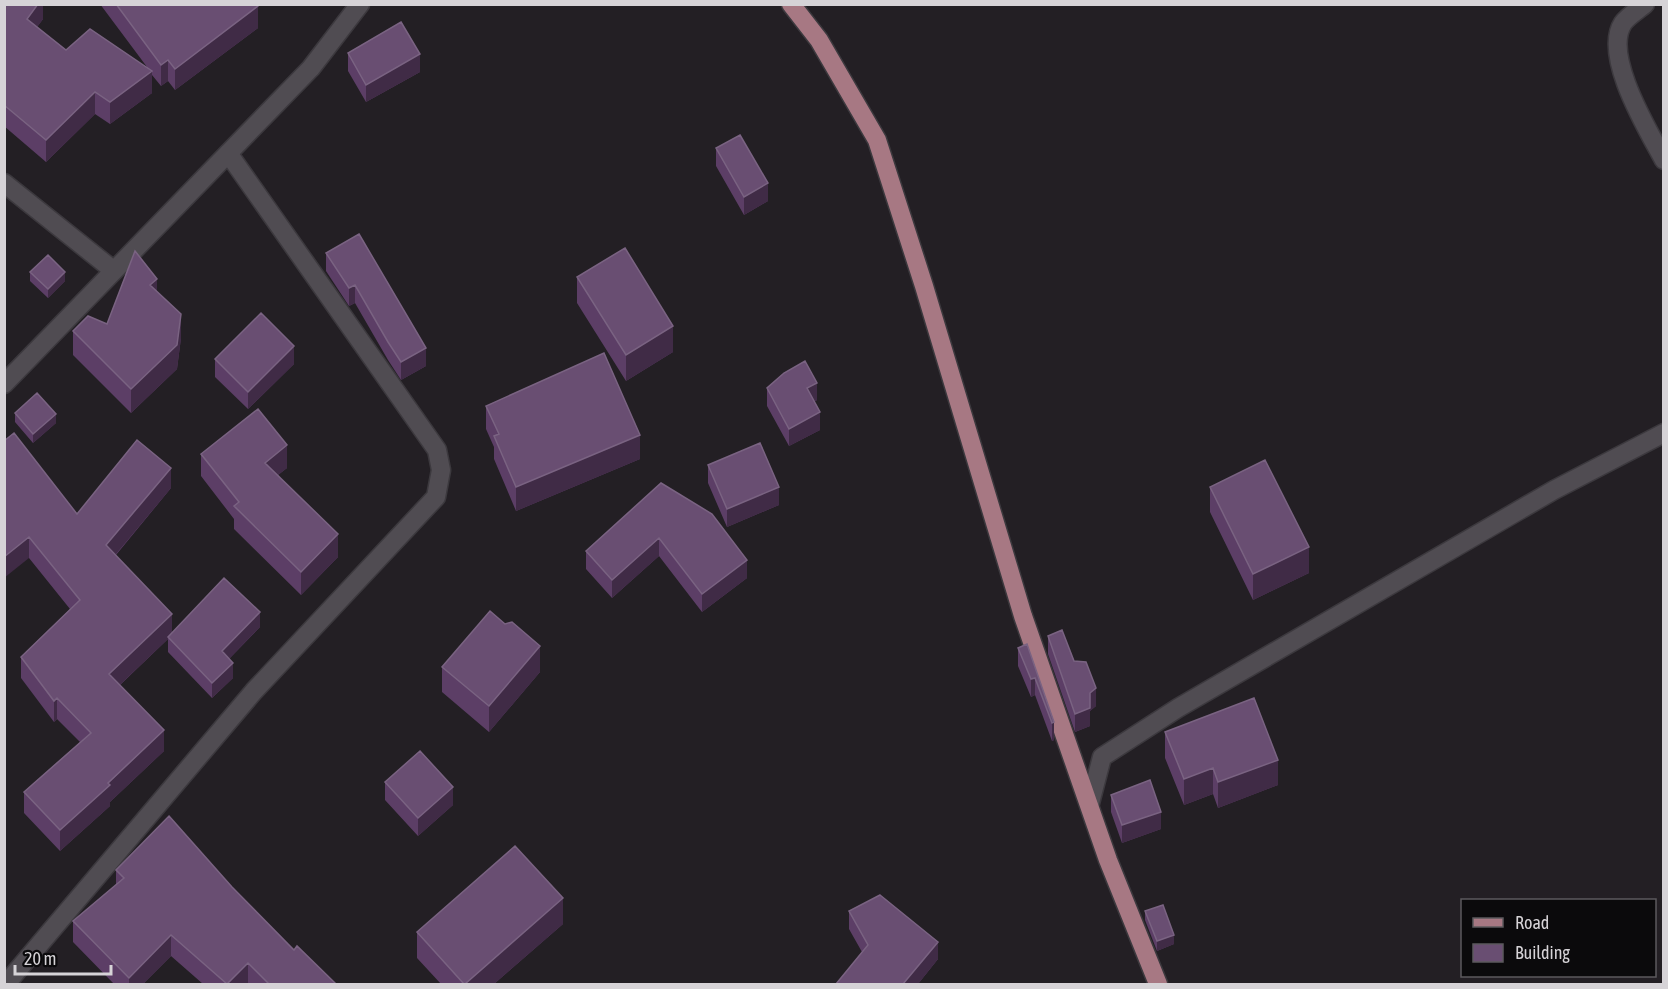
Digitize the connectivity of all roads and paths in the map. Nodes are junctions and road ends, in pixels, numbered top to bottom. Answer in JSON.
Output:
{"nodes":[{"id":1,"x":360,"y":4,"type":"edge"},
{"id":2,"x":791,"y":4,"type":"edge"},
{"id":3,"x":1645,"y":4,"type":"edge"},
{"id":4,"x":228,"y":153,"type":"junction"},
{"id":5,"x":1664,"y":160,"type":"edge"},
{"id":6,"x":4,"y":183,"type":"edge"},
{"id":7,"x":113,"y":270,"type":"junction"},
{"id":8,"x":4,"y":384,"type":"edge"},
{"id":9,"x":1664,"y":433,"type":"edge"},
{"id":10,"x":1090,"y":803,"type":"junction"},
{"id":11,"x":9,"y":979,"type":"edge"},
{"id":12,"x":1158,"y":984,"type":"edge"}],
"edges":[{"from":1,"to":4,"type":"street"},
{"from":2,"to":10,"type":"main road"},
{"from":3,"to":5,"type":"street"},
{"from":4,"to":7,"type":"street"},
{"from":4,"to":11,"type":"street"},
{"from":6,"to":7,"type":"street"},
{"from":7,"to":8,"type":"street"},
{"from":9,"to":10,"type":"street"},
{"from":10,"to":12,"type":"main road"}]}
